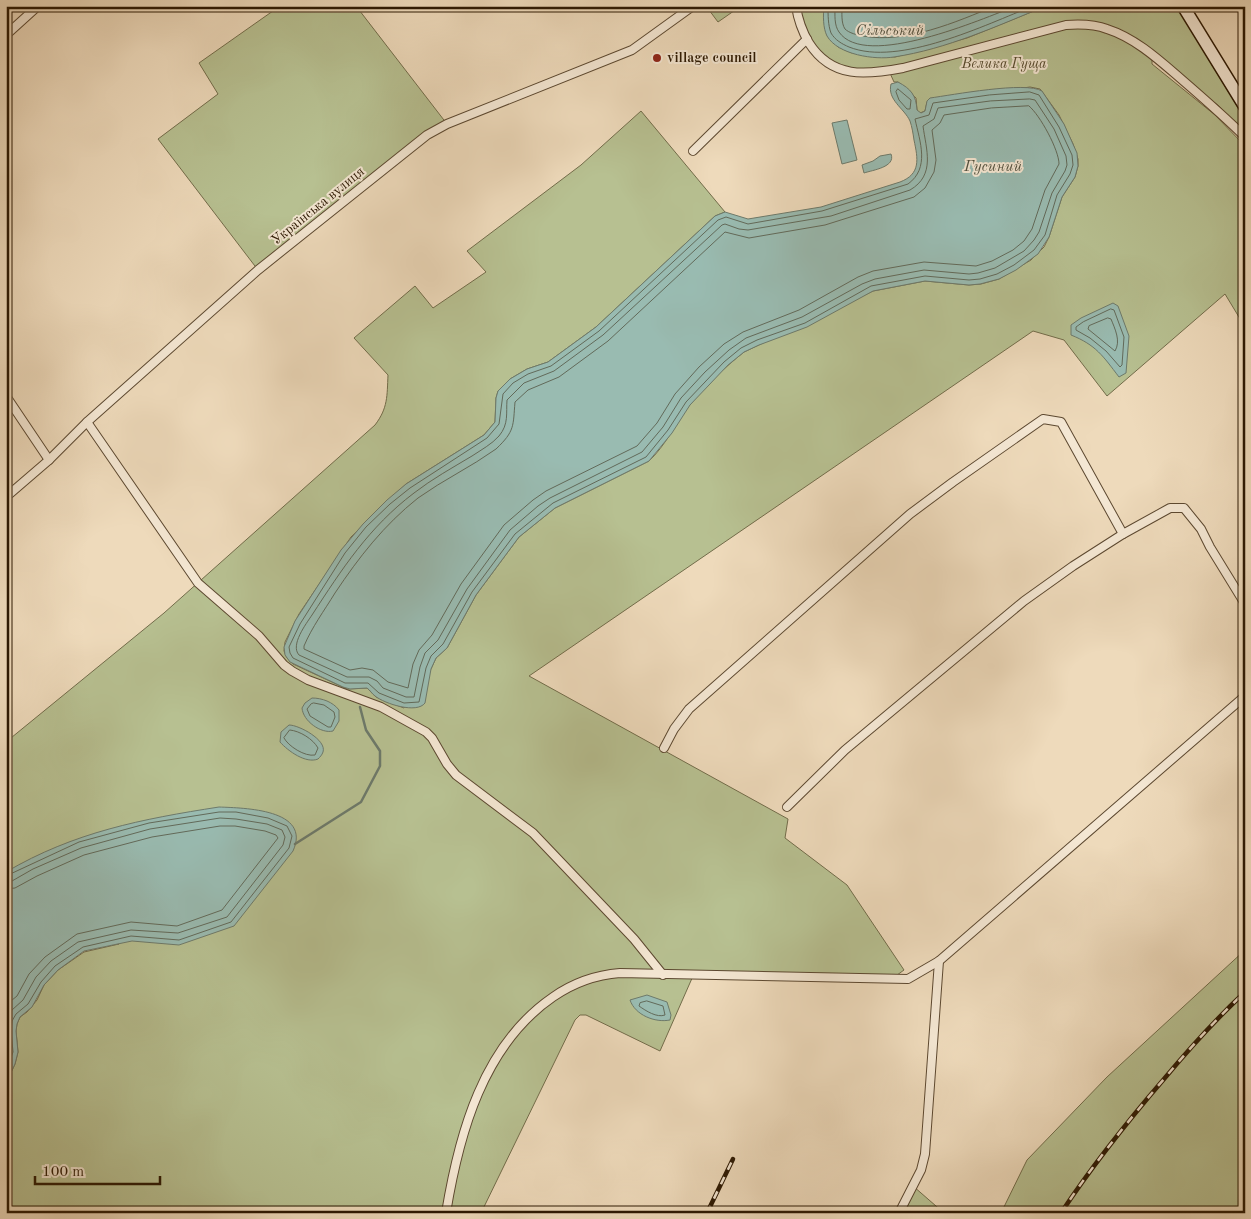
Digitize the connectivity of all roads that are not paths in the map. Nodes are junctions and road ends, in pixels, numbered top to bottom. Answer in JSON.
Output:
{"nodes":[{"id":1,"x":38,"y":6,"type":"edge"},
{"id":2,"x":693,"y":6,"type":"edge"},
{"id":3,"x":796,"y":6,"type":"edge"},
{"id":4,"x":1183,"y":6,"type":"edge"},
{"id":5,"x":6,"y":35,"type":"edge"},
{"id":6,"x":807,"y":39,"type":"junction"},
{"id":7,"x":1245,"y":107,"type":"edge"},
{"id":8,"x":1245,"y":137,"type":"edge"},
{"id":9,"x":693,"y":151,"type":"dead end"},
{"id":10,"x":6,"y":396,"type":"edge"},
{"id":11,"x":87,"y":422,"type":"junction"},
{"id":12,"x":49,"y":460,"type":"junction"},
{"id":13,"x":6,"y":497,"type":"edge"},
{"id":14,"x":1123,"y":534,"type":"junction"},
{"id":15,"x":1245,"y":604,"type":"edge"},
{"id":16,"x":1245,"y":696,"type":"edge"},
{"id":17,"x":664,"y":748,"type":"dead end"},
{"id":18,"x":787,"y":807,"type":"dead end"},
{"id":19,"x":939,"y":961,"type":"junction"},
{"id":20,"x":663,"y":974,"type":"junction"},
{"id":21,"x":446,"y":1213,"type":"edge"},
{"id":22,"x":899,"y":1213,"type":"edge"}],
"edges":[{"from":1,"to":5,"type":"street"},
{"from":2,"to":11,"type":"street","name":"Українська вулиця"},
{"from":3,"to":6,"type":"street"},
{"from":4,"to":7,"type":"main road"},
{"from":6,"to":8,"type":"street"},
{"from":6,"to":9,"type":"street"},
{"from":10,"to":12,"type":"street"},
{"from":11,"to":12,"type":"street","name":"Українська вулиця"},
{"from":11,"to":20,"type":"street"},
{"from":12,"to":13,"type":"street","name":"Українська вулиця"},
{"from":14,"to":15,"type":"street"},
{"from":14,"to":17,"type":"street"},
{"from":14,"to":18,"type":"street"},
{"from":16,"to":19,"type":"street"},
{"from":19,"to":20,"type":"street"},
{"from":19,"to":22,"type":"street"},
{"from":20,"to":21,"type":"street"}]}
